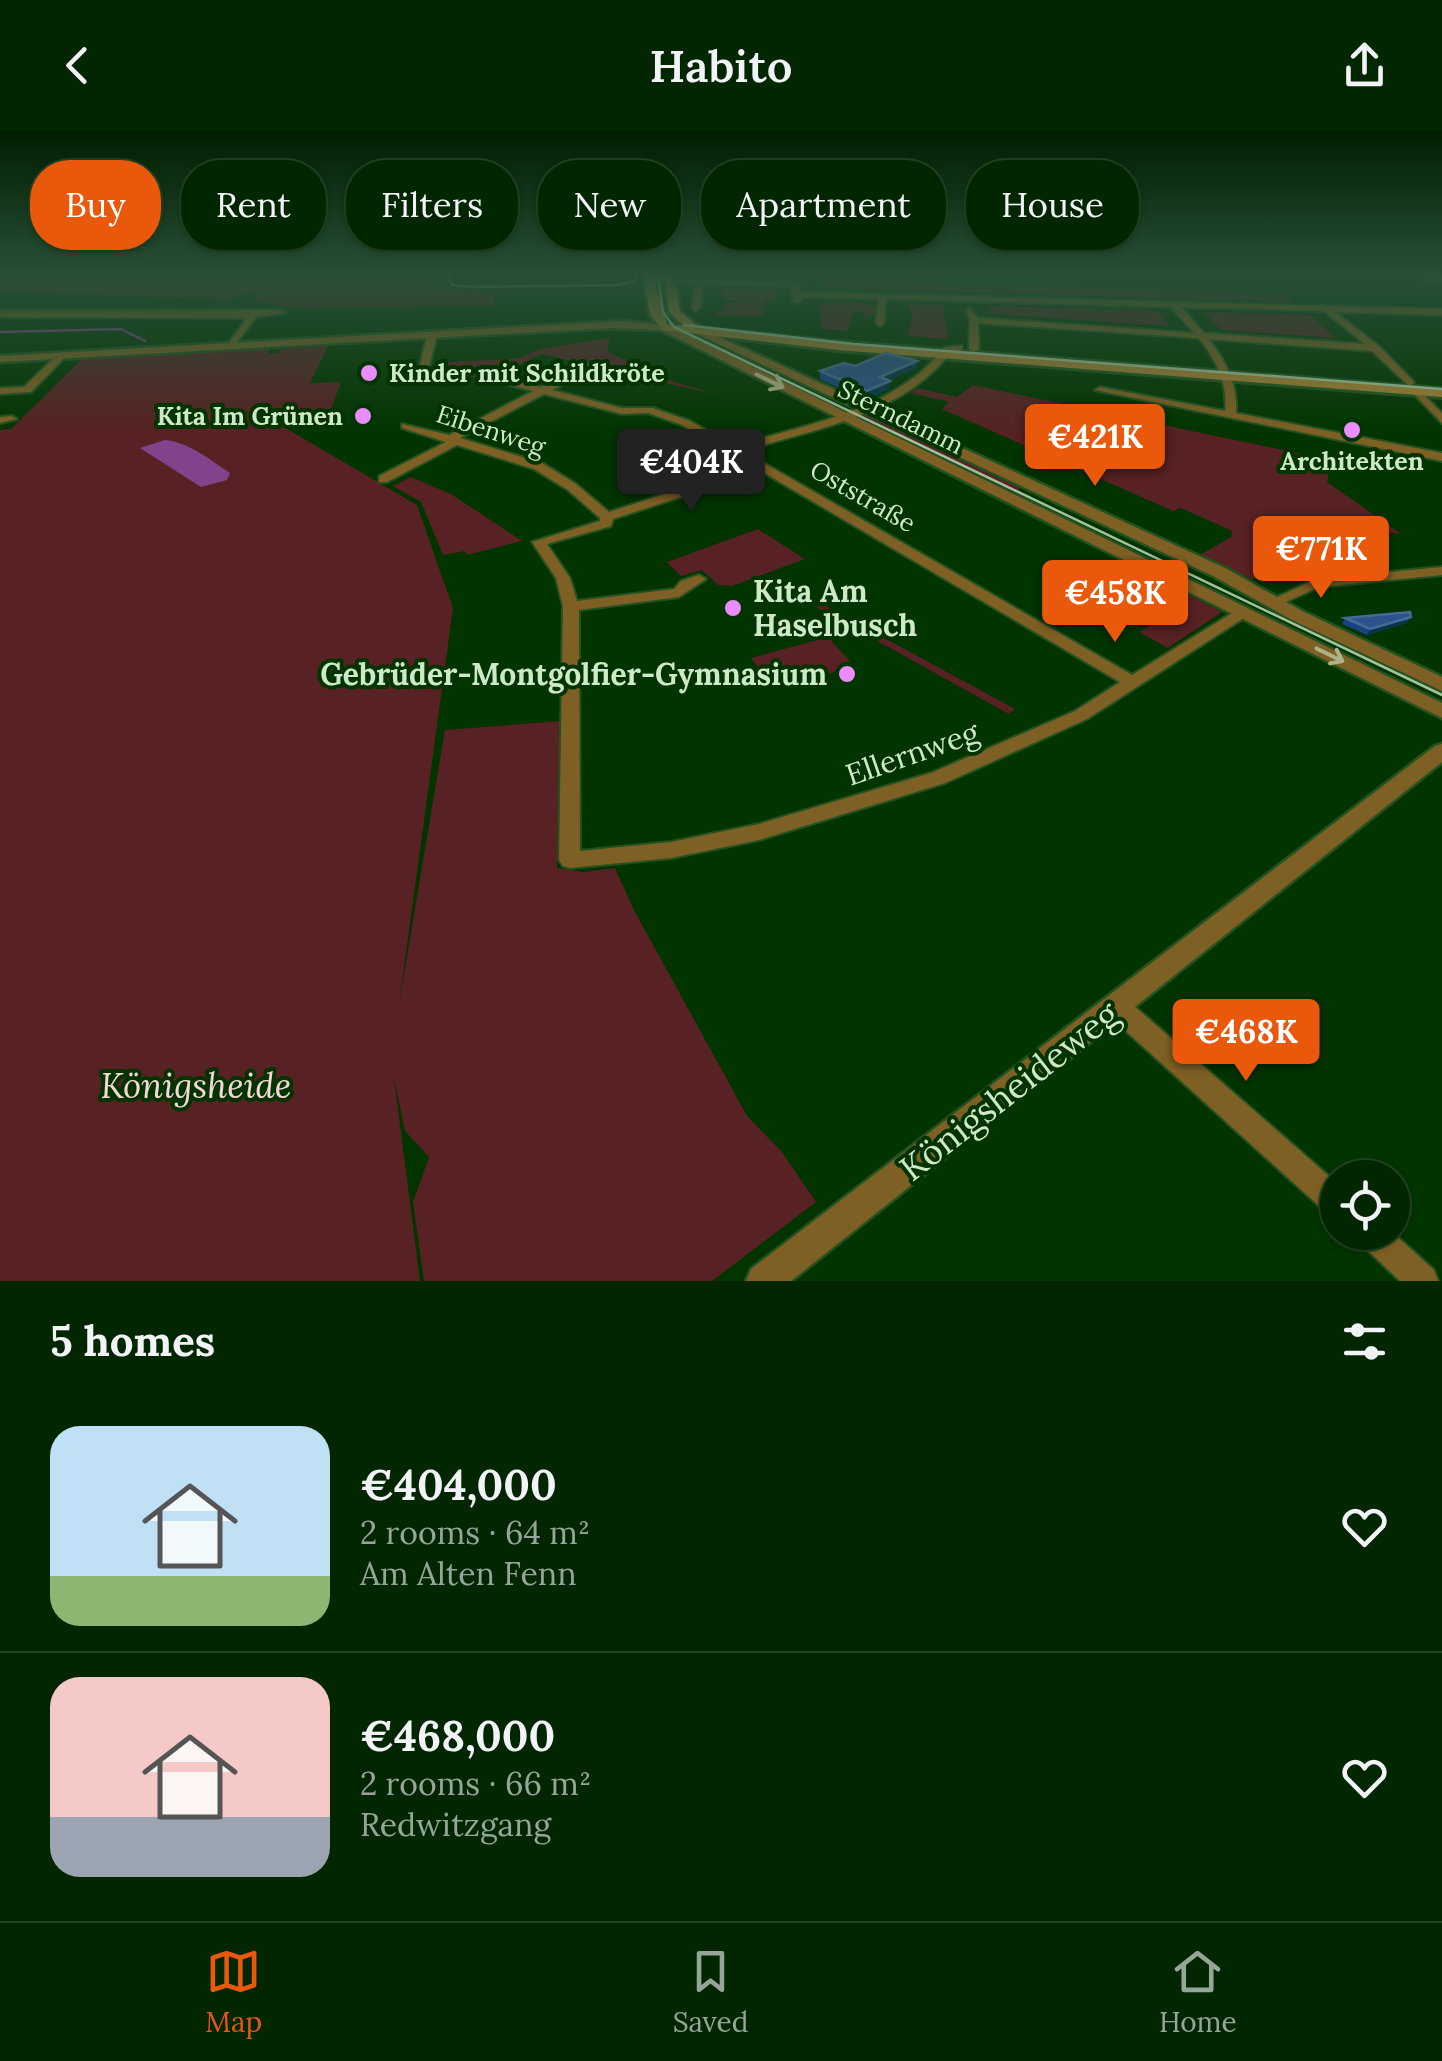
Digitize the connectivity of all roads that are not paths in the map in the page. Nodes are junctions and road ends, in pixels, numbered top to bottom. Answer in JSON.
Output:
{"nodes":[{"id":1,"x":244,"y":329,"type":"edge"},
{"id":2,"x":545,"y":329,"type":"edge"},
{"id":3,"x":670,"y":329,"type":"edge"},
{"id":4,"x":696,"y":329,"type":"edge"},
{"id":5,"x":716,"y":329,"type":"edge"},
{"id":6,"x":974,"y":329,"type":"edge"},
{"id":7,"x":1099,"y":329,"type":"edge"},
{"id":8,"x":1196,"y":329,"type":"edge"},
{"id":9,"x":1351,"y":329,"type":"edge"},
{"id":10,"x":432,"y":335,"type":"junction"},
{"id":11,"x":1203,"y":336,"type":"junction"},
{"id":12,"x":232,"y":346,"type":"junction"},
{"id":13,"x":1376,"y":348,"type":"junction"},
{"id":14,"x":974,"y":349,"type":"junction"},
{"id":15,"x":952,"y":351,"type":"junction"},
{"id":16,"x":62,"y":355,"type":"junction"},
{"id":17,"x":0,"y":359,"type":"edge"},
{"id":18,"x":1223,"y":372,"type":"junction"},
{"id":19,"x":421,"y":378,"type":"dead end"},
{"id":20,"x":493,"y":378,"type":"dead end"},
{"id":21,"x":1442,"y":385,"type":"edge"},
{"id":22,"x":1413,"y":387,"type":"junction"},
{"id":23,"x":1100,"y":390,"type":"dead end"},
{"id":24,"x":0,"y":391,"type":"edge"},
{"id":25,"x":542,"y":391,"type":"junction"},
{"id":26,"x":1442,"y":392,"type":"edge"},
{"id":27,"x":555,"y":394,"type":"junction"},
{"id":28,"x":864,"y":407,"type":"junction"},
{"id":29,"x":839,"y":415,"type":"junction"},
{"id":30,"x":1230,"y":415,"type":"junction"},
{"id":31,"x":1442,"y":420,"type":"edge"},
{"id":32,"x":406,"y":426,"type":"dead end"},
{"id":33,"x":456,"y":441,"type":"junction"},
{"id":34,"x":733,"y":450,"type":"junction"},
{"id":35,"x":1442,"y":457,"type":"edge"},
{"id":36,"x":762,"y":466,"type":"junction"},
{"id":37,"x":383,"y":479,"type":"dead end"},
{"id":38,"x":607,"y":517,"type":"junction"},
{"id":39,"x":1442,"y":571,"type":"edge"},
{"id":40,"x":698,"y":579,"type":"dead end"},
{"id":41,"x":1274,"y":602,"type":"junction"},
{"id":42,"x":571,"y":606,"type":"junction"},
{"id":43,"x":1242,"y":613,"type":"junction"},
{"id":44,"x":1134,"y":683,"type":"junction"},
{"id":45,"x":1442,"y":684,"type":"edge"},
{"id":46,"x":1442,"y":710,"type":"edge"},
{"id":47,"x":1442,"y":751,"type":"edge"},
{"id":48,"x":1116,"y":1006,"type":"junction"},
{"id":49,"x":1320,"y":1188,"type":"edge"},
{"id":50,"x":1389,"y":1250,"type":"edge"},
{"id":51,"x":763,"y":1281,"type":"edge"},
{"id":52,"x":1423,"y":1281,"type":"edge"}],
"edges":[{"from":1,"to":12,"type":"street"},
{"from":2,"to":10,"type":"street"},
{"from":3,"to":29,"type":"street","name":"Sterndamm","one_way":true},
{"from":4,"to":28,"type":"street","name":"Sterndamm"},
{"from":5,"to":15,"type":"main road","name":"Sterndamm"},
{"from":6,"to":14,"type":"street"},
{"from":7,"to":11,"type":"street"},
{"from":8,"to":11,"type":"street"},
{"from":9,"to":13,"type":"street"},
{"from":10,"to":12,"type":"street"},
{"from":10,"to":19,"type":"street"},
{"from":11,"to":13,"type":"street"},
{"from":11,"to":18,"type":"street"},
{"from":12,"to":16,"type":"street"},
{"from":13,"to":22,"type":"street"},
{"from":14,"to":15,"type":"main road"},
{"from":14,"to":18,"type":"main road"},
{"from":15,"to":18,"type":"main road"},
{"from":15,"to":28,"type":"street"},
{"from":16,"to":17,"type":"street"},
{"from":16,"to":24,"type":"street"},
{"from":18,"to":22,"type":"main road"},
{"from":18,"to":30,"type":"street"},
{"from":20,"to":25,"type":"street","name":"Oststraße"},
{"from":21,"to":22,"type":"main road"},
{"from":22,"to":26,"type":"main road"},
{"from":22,"to":31,"type":"street"},
{"from":23,"to":30,"type":"street"},
{"from":25,"to":27,"type":"street","name":"Oststraße"},
{"from":25,"to":27,"type":"street"},
{"from":25,"to":33,"type":"street"},
{"from":27,"to":33,"type":"street"},
{"from":27,"to":34,"type":"street","name":"Oststraße"},
{"from":28,"to":29,"type":"street"},
{"from":28,"to":41,"type":"street","name":"Sterndamm"},
{"from":29,"to":34,"type":"street"},
{"from":29,"to":43,"type":"street","name":"Sterndamm"},
{"from":30,"to":35,"type":"street"},
{"from":32,"to":33,"type":"street","name":"Eibenweg"},
{"from":33,"to":37,"type":"street"},
{"from":33,"to":38,"type":"street","name":"Eibenweg"},
{"from":34,"to":36,"type":"street","name":"Oststraße"},
{"from":36,"to":38,"type":"street"},
{"from":36,"to":44,"type":"street","name":"Oststraße"},
{"from":38,"to":42,"type":"street"},
{"from":39,"to":41,"type":"street"},
{"from":40,"to":42,"type":"street"},
{"from":41,"to":45,"type":"street","name":"Sterndamm"},
{"from":42,"to":44,"type":"street","name":"Ellernweg"},
{"from":43,"to":44,"type":"street","name":"Ellernweg"},
{"from":43,"to":46,"type":"street","name":"Sterndamm","one_way":true},
{"from":47,"to":48,"type":"street","name":"Königsheideweg"},
{"from":48,"to":49,"type":"street"},
{"from":48,"to":51,"type":"street","name":"Königsheideweg"},
{"from":50,"to":52,"type":"street"}]}
